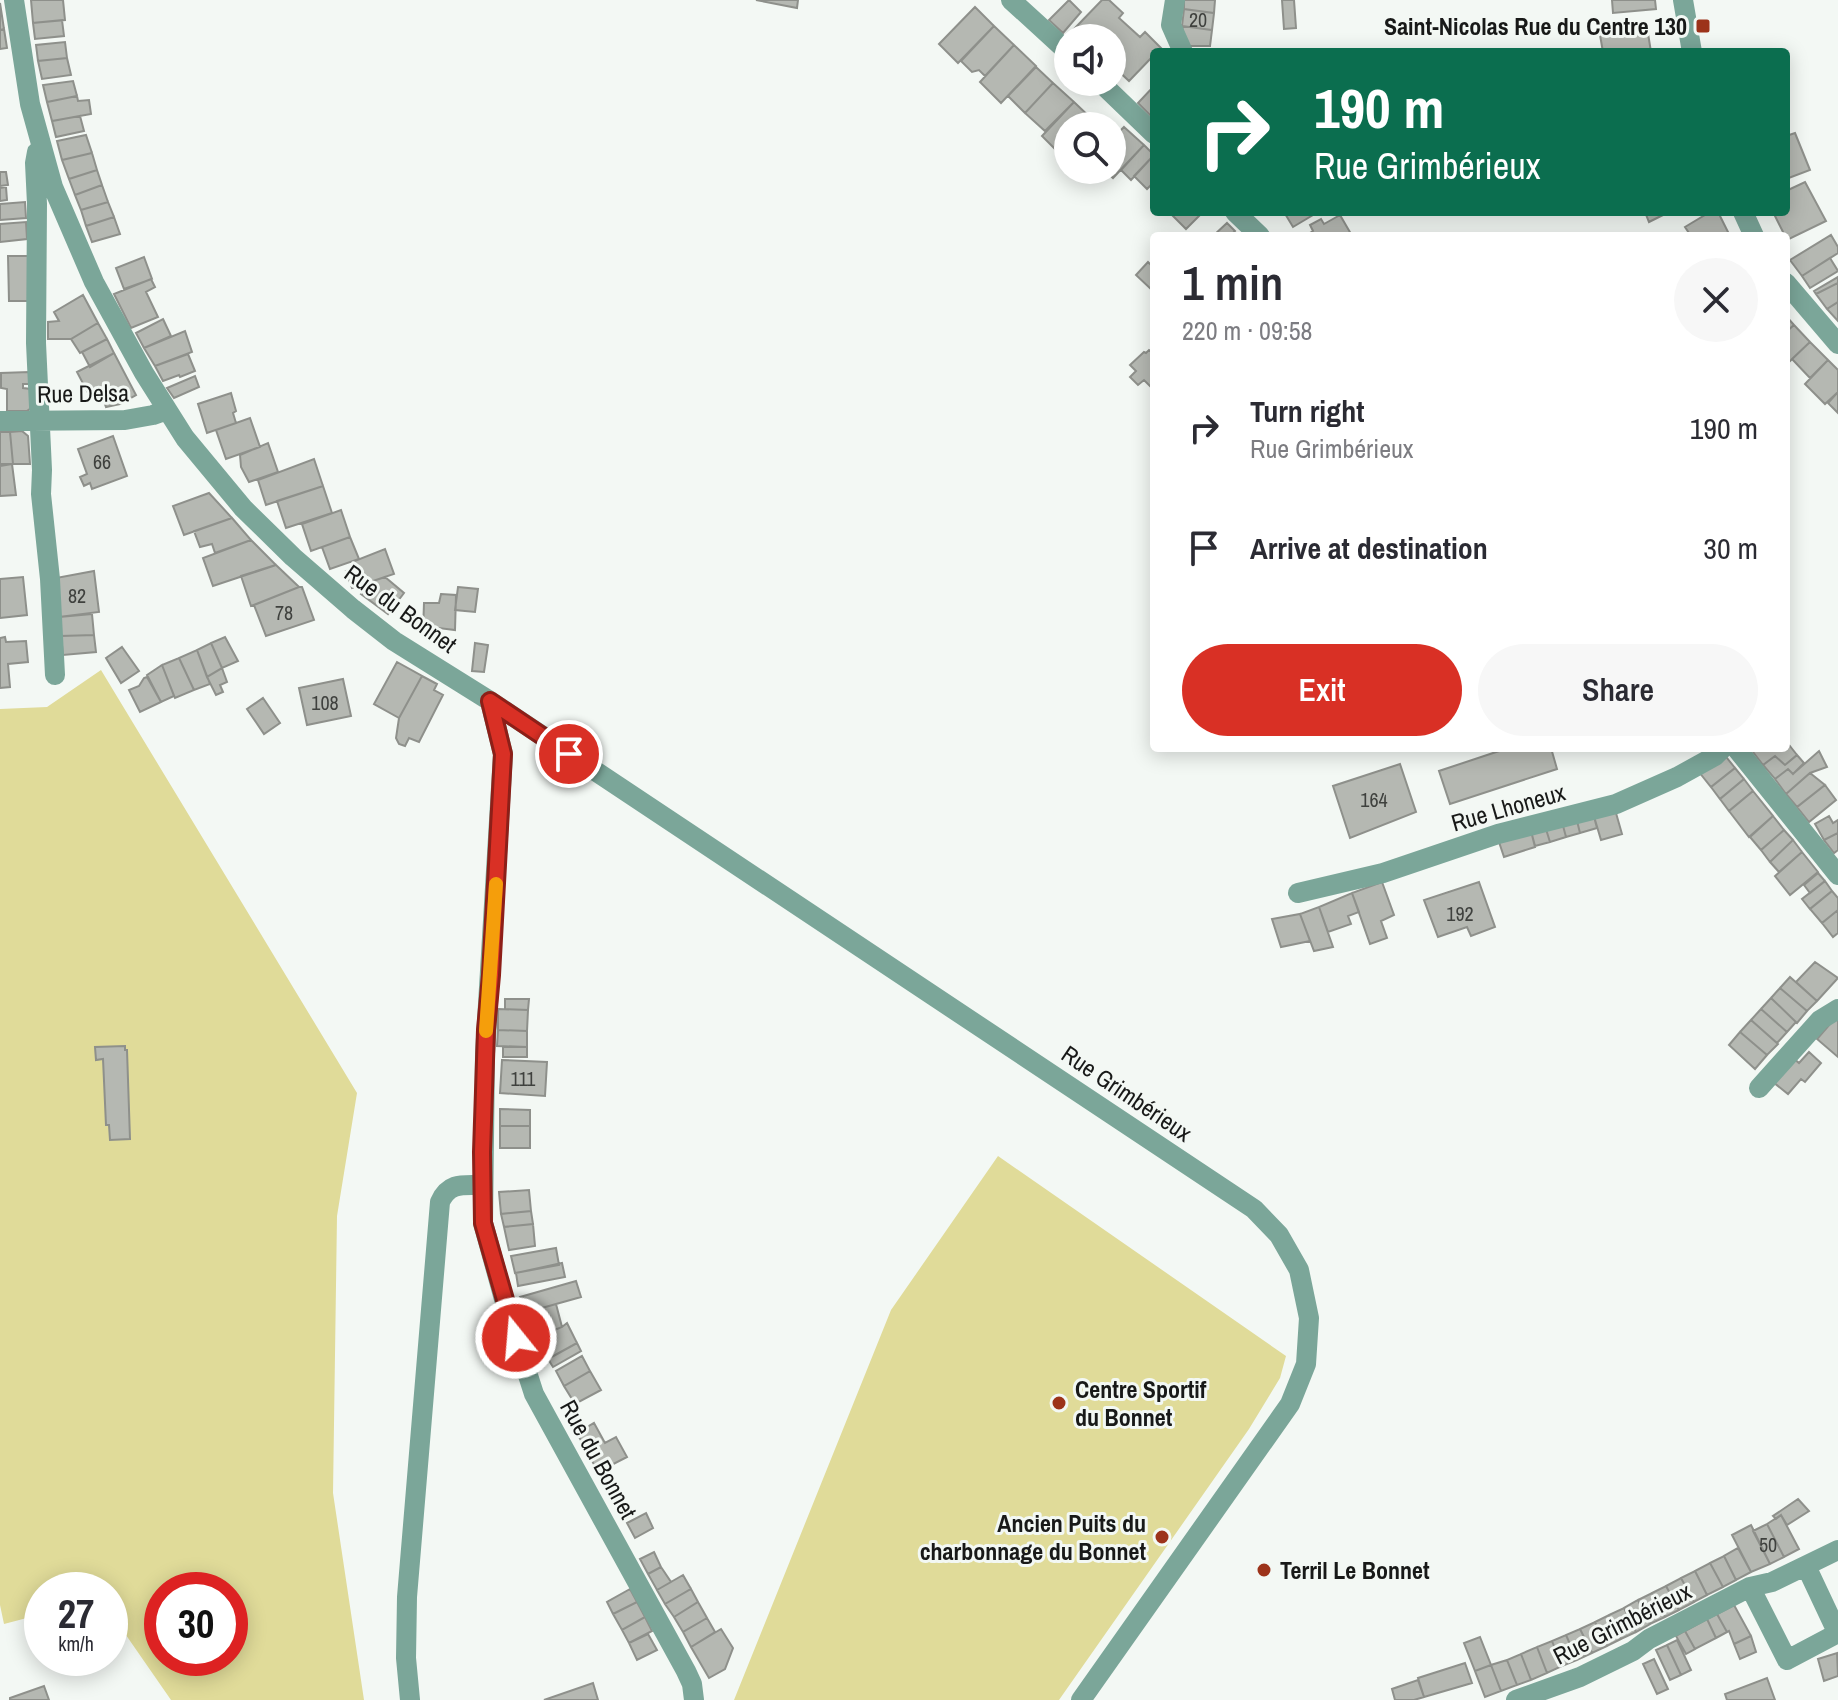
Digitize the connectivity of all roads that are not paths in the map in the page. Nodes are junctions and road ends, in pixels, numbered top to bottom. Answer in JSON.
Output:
{"nodes":[{"id":1,"x":14,"y":0,"type":"edge"},
{"id":2,"x":1011,"y":0,"type":"edge"},
{"id":3,"x":1175,"y":0,"type":"edge"},
{"id":4,"x":1683,"y":0,"type":"edge"},
{"id":5,"x":1054,"y":39,"type":"edge"},
{"id":6,"x":1181,"y":48,"type":"edge"},
{"id":7,"x":1691,"y":48,"type":"edge"},
{"id":8,"x":1115,"y":96,"type":"edge"},
{"id":9,"x":1150,"y":130,"type":"edge"},
{"id":10,"x":39,"y":138,"type":"junction"},
{"id":11,"x":1239,"y":216,"type":"edge"},
{"id":12,"x":1256,"y":232,"type":"edge"},
{"id":13,"x":1790,"y":288,"type":"edge"},
{"id":14,"x":1838,"y":344,"type":"edge"},
{"id":15,"x":167,"y":410,"type":"junction"},
{"id":16,"x":40,"y":419,"type":"junction"},
{"id":17,"x":0,"y":421,"type":"edge"},
{"id":18,"x":55,"y":675,"type":"dead end"},
{"id":19,"x":490,"y":701,"type":"junction"},
{"id":20,"x":1719,"y":752,"type":"edge"},
{"id":21,"x":1739,"y":752,"type":"edge"},
{"id":22,"x":1838,"y":875,"type":"edge"},
{"id":23,"x":1298,"y":893,"type":"dead end"},
{"id":24,"x":1838,"y":1009,"type":"edge"},
{"id":25,"x":1759,"y":1088,"type":"dead end"},
{"id":26,"x":482,"y":1185,"type":"junction"},
{"id":27,"x":1838,"y":1550,"type":"edge"},
{"id":28,"x":1806,"y":1566,"type":"junction"},
{"id":29,"x":1750,"y":1587,"type":"junction"},
{"id":30,"x":1838,"y":1587,"type":"edge"},
{"id":31,"x":1824,"y":1605,"type":"junction"},
{"id":32,"x":1838,"y":1634,"type":"edge"},
{"id":33,"x":410,"y":1700,"type":"edge"},
{"id":34,"x":694,"y":1700,"type":"edge"},
{"id":35,"x":1081,"y":1700,"type":"edge"},
{"id":36,"x":1516,"y":1700,"type":"edge"}],
"edges":[{"from":1,"to":10,"type":"street","name":"Rue du Bonnet"},
{"from":2,"to":5,"type":"street"},
{"from":3,"to":6,"type":"street"},
{"from":4,"to":7,"type":"street"},
{"from":8,"to":9,"type":"street"},
{"from":10,"to":15,"type":"street","name":"Rue du Bonnet"},
{"from":10,"to":16,"type":"street","name":"Rue du Bonnet"},
{"from":11,"to":12,"type":"street"},
{"from":13,"to":14,"type":"street"},
{"from":15,"to":16,"type":"street","name":"Rue Delsa"},
{"from":15,"to":19,"type":"street","name":"Rue du Bonnet"},
{"from":16,"to":17,"type":"street","name":"Rue Delsa"},
{"from":16,"to":18,"type":"street","name":"Rue du Bonnet"},
{"from":19,"to":26,"type":"street","name":"Rue du Bonnet"},
{"from":19,"to":35,"type":"street","name":"Rue Grimbérieux"},
{"from":20,"to":23,"type":"street","name":"Rue Lhoneux"},
{"from":21,"to":22,"type":"street"},
{"from":24,"to":25,"type":"street"},
{"from":26,"to":33,"type":"street"},
{"from":26,"to":34,"type":"street","name":"Rue du Bonnet"},
{"from":27,"to":28,"type":"street","name":"Rue Grimbérieux"},
{"from":28,"to":29,"type":"street","name":"Rue Grimbérieux"},
{"from":28,"to":31,"type":"street"},
{"from":29,"to":32,"type":"street"},
{"from":29,"to":36,"type":"street","name":"Rue Grimbérieux"},
{"from":30,"to":31,"type":"street"},
{"from":31,"to":32,"type":"street"}]}
